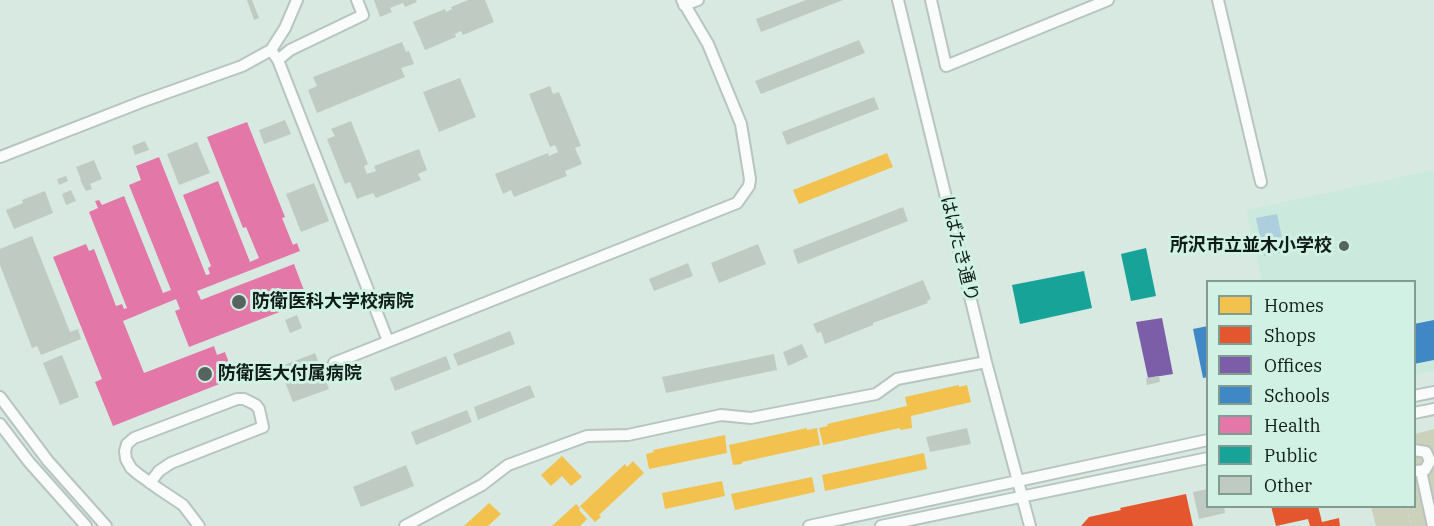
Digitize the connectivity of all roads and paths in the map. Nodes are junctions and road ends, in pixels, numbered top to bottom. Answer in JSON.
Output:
{"nodes":[{"id":1,"x":297,"y":0,"type":"edge"},
{"id":2,"x":357,"y":0,"type":"edge"},
{"id":3,"x":699,"y":0,"type":"edge"},
{"id":4,"x":898,"y":0,"type":"edge"},
{"id":5,"x":930,"y":0,"type":"edge"},
{"id":6,"x":1108,"y":0,"type":"edge"},
{"id":7,"x":1218,"y":0,"type":"edge"},
{"id":8,"x":683,"y":2,"type":"edge"},
{"id":9,"x":271,"y":50,"type":"junction"},
{"id":10,"x":278,"y":60,"type":"junction"},
{"id":11,"x":0,"y":157,"type":"edge"},
{"id":12,"x":1262,"y":182,"type":"dead end"},
{"id":13,"x":388,"y":341,"type":"junction"},
{"id":14,"x":986,"y":362,"type":"junction"},
{"id":15,"x":334,"y":363,"type":"dead end"},
{"id":16,"x":1434,"y":392,"type":"edge"},
{"id":17,"x":1416,"y":396,"type":"edge"},
{"id":18,"x":0,"y":397,"type":"edge"},
{"id":19,"x":1434,"y":409,"type":"edge"},
{"id":20,"x":1416,"y":413,"type":"edge"},
{"id":21,"x":0,"y":424,"type":"edge"},
{"id":22,"x":1206,"y":440,"type":"edge"},
{"id":23,"x":1416,"y":448,"type":"edge"},
{"id":24,"x":1206,"y":458,"type":"edge"},
{"id":25,"x":1418,"y":471,"type":"edge"},
{"id":26,"x":1018,"y":480,"type":"junction"},
{"id":27,"x":150,"y":483,"type":"junction"},
{"id":28,"x":1023,"y":498,"type":"junction"},
{"id":29,"x":1407,"y":508,"type":"edge"},
{"id":30,"x":86,"y":526,"type":"edge"},
{"id":31,"x":106,"y":526,"type":"edge"},
{"id":32,"x":199,"y":526,"type":"edge"},
{"id":33,"x":405,"y":526,"type":"edge"},
{"id":34,"x":809,"y":526,"type":"edge"},
{"id":35,"x":882,"y":526,"type":"edge"},
{"id":36,"x":1030,"y":526,"type":"edge"},
{"id":37,"x":1411,"y":526,"type":"edge"},
{"id":38,"x":1433,"y":526,"type":"edge"}],
"edges":[{"from":1,"to":9,"type":"street"},
{"from":2,"to":10,"type":"street"},
{"from":3,"to":8,"type":"street"},
{"from":4,"to":14,"type":"street","name":"はばたき通り"},
{"from":5,"to":6,"type":"street"},
{"from":7,"to":12,"type":"street"},
{"from":8,"to":13,"type":"street"},
{"from":9,"to":10,"type":"street"},
{"from":9,"to":11,"type":"street"},
{"from":10,"to":13,"type":"street"},
{"from":13,"to":15,"type":"street"},
{"from":14,"to":26,"type":"street","name":"はばたき通り"},
{"from":14,"to":33,"type":"street"},
{"from":16,"to":17,"type":"street"},
{"from":18,"to":31,"type":"street"},
{"from":19,"to":20,"type":"street"},
{"from":21,"to":30,"type":"street"},
{"from":22,"to":26,"type":"street"},
{"from":23,"to":25,"type":"street"},
{"from":24,"to":28,"type":"street"},
{"from":25,"to":38,"type":"street"},
{"from":26,"to":28,"type":"street","name":"はばたき通り"},
{"from":26,"to":34,"type":"street"},
{"from":27,"to":27,"type":"street"},
{"from":27,"to":32,"type":"street"},
{"from":28,"to":35,"type":"street"},
{"from":28,"to":36,"type":"street","name":"はばたき通り"},
{"from":29,"to":37,"type":"path"}]}
